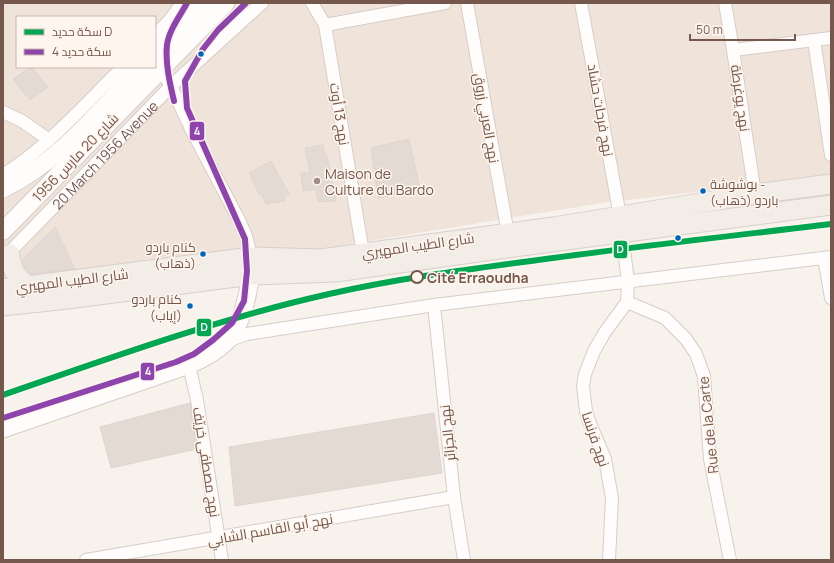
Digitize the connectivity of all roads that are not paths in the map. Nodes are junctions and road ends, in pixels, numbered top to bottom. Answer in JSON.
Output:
{"nodes":[{"id":1,"x":182,"y":3,"type":"edge"},
{"id":2,"x":204,"y":3,"type":"edge"},
{"id":3,"x":226,"y":3,"type":"edge"},
{"id":4,"x":262,"y":3,"type":"edge"},
{"id":5,"x":312,"y":3,"type":"edge"},
{"id":6,"x":445,"y":3,"type":"edge"},
{"id":7,"x":467,"y":3,"type":"edge"},
{"id":8,"x":581,"y":3,"type":"edge"},
{"id":9,"x":725,"y":3,"type":"edge"},
{"id":10,"x":325,"y":25,"type":"junction"},
{"id":11,"x":156,"y":34,"type":"edge"},
{"id":12,"x":831,"y":38,"type":"edge"},
{"id":13,"x":814,"y":40,"type":"junction"},
{"id":14,"x":733,"y":50,"type":"junction"},
{"id":15,"x":156,"y":52,"type":"edge"},
{"id":16,"x":158,"y":64,"type":"edge"},
{"id":17,"x":122,"y":68,"type":"edge"},
{"id":18,"x":141,"y":68,"type":"edge"},
{"id":19,"x":156,"y":68,"type":"edge"},
{"id":20,"x":171,"y":86,"type":"junction"},
{"id":21,"x":3,"y":112,"type":"edge"},
{"id":22,"x":49,"y":140,"type":"junction"},
{"id":23,"x":831,"y":155,"type":"edge"},
{"id":24,"x":3,"y":175,"type":"edge"},
{"id":25,"x":831,"y":184,"type":"edge"},
{"id":26,"x":3,"y":190,"type":"edge"},
{"id":27,"x":755,"y":194,"type":"junction"},
{"id":28,"x":831,"y":206,"type":"edge"},
{"id":29,"x":621,"y":224,"type":"junction"},
{"id":30,"x":3,"y":231,"type":"edge"},
{"id":31,"x":508,"y":234,"type":"junction"},
{"id":32,"x":363,"y":253,"type":"junction"},
{"id":33,"x":6,"y":257,"type":"edge"},
{"id":34,"x":827,"y":258,"type":"edge"},
{"id":35,"x":251,"y":266,"type":"junction"},
{"id":36,"x":628,"y":282,"type":"junction"},
{"id":37,"x":30,"y":286,"type":"junction"},
{"id":38,"x":3,"y":289,"type":"edge"},
{"id":39,"x":831,"y":298,"type":"edge"},
{"id":40,"x":627,"y":302,"type":"junction"},
{"id":41,"x":3,"y":306,"type":"edge"},
{"id":42,"x":434,"y":306,"type":"junction"},
{"id":43,"x":227,"y":341,"type":"junction"},
{"id":44,"x":189,"y":365,"type":"junction"},
{"id":45,"x":3,"y":429,"type":"edge"},
{"id":46,"x":454,"y":497,"type":"junction"},
{"id":47,"x":218,"y":538,"type":"junction"},
{"id":48,"x":86,"y":560,"type":"edge"},
{"id":49,"x":222,"y":560,"type":"edge"},
{"id":50,"x":464,"y":560,"type":"edge"},
{"id":51,"x":609,"y":560,"type":"edge"},
{"id":52,"x":730,"y":560,"type":"edge"}],
"edges":[{"from":1,"to":11,"type":"street"},
{"from":2,"to":15,"type":"main road"},
{"from":3,"to":16,"type":"main road"},
{"from":4,"to":20,"type":"street","name":"20 March 1956 Avenue"},
{"from":5,"to":10,"type":"street","name":"نهج 13 أوت"},
{"from":6,"to":10,"type":"street"},
{"from":7,"to":31,"type":"street","name":"نهج العربي زروق"},
{"from":8,"to":29,"type":"street","name":"نهج فرحات حشاد"},
{"from":9,"to":14,"type":"street","name":"نهج يوغرطة"},
{"from":10,"to":32,"type":"street","name":"نهج 13 أوت"},
{"from":12,"to":13,"type":"street"},
{"from":13,"to":14,"type":"street"},
{"from":13,"to":23,"type":"street"},
{"from":14,"to":27,"type":"street","name":"نهج يوغرطة"},
{"from":16,"to":20,"type":"street"},
{"from":17,"to":22,"type":"street"},
{"from":18,"to":26,"type":"main road"},
{"from":19,"to":30,"type":"main road","name":"شارع 20 مارس 1956"},
{"from":20,"to":33,"type":"street","name":"20 March 1956 Avenue"},
{"from":20,"to":35,"type":"street"},
{"from":21,"to":22,"type":"street"},
{"from":22,"to":24,"type":"street"},
{"from":25,"to":27,"type":"main road","name":"شارع الطيب المهيري"},
{"from":27,"to":29,"type":"main road","name":"شارع الطيب المهيري"},
{"from":28,"to":29,"type":"main road","name":"شارع الطيب المهيري"},
{"from":29,"to":31,"type":"main road","name":"شارع الطيب المهيري"},
{"from":29,"to":35,"type":"main road","name":"شارع الطيب المهيري"},
{"from":29,"to":36,"type":"street","name":"نهج فرحات حشاد"},
{"from":31,"to":32,"type":"main road","name":"شارع الطيب المهيري"},
{"from":32,"to":35,"type":"main road","name":"شارع الطيب المهيري"},
{"from":33,"to":37,"type":"main road"},
{"from":34,"to":36,"type":"street"},
{"from":34,"to":39,"type":"street"},
{"from":35,"to":37,"type":"main road","name":"شارع الطيب المهيري"},
{"from":35,"to":41,"type":"main road","name":"شارع الطيب المهيري"},
{"from":35,"to":43,"type":"main road"},
{"from":36,"to":40,"type":"street"},
{"from":36,"to":42,"type":"street"},
{"from":37,"to":38,"type":"main road","name":"شارع الطيب المهيري"},
{"from":40,"to":51,"type":"street","name":"نهج فرنسا"},
{"from":40,"to":52,"type":"street","name":"Rue de la Carte"},
{"from":42,"to":43,"type":"street"},
{"from":42,"to":46,"type":"street","name":"نهج الجزائر"},
{"from":43,"to":44,"type":"main road"},
{"from":44,"to":45,"type":"main road"},
{"from":44,"to":47,"type":"street","name":"نهج مصطفى خريّف"},
{"from":46,"to":47,"type":"street","name":"نهج أبو القاسم الشابي"},
{"from":46,"to":50,"type":"street","name":"نهج الجزائر"},
{"from":47,"to":48,"type":"street","name":"نهج أبو القاسم الشابي"},
{"from":47,"to":49,"type":"street","name":"نهج مصطفى خريّف"}]}
